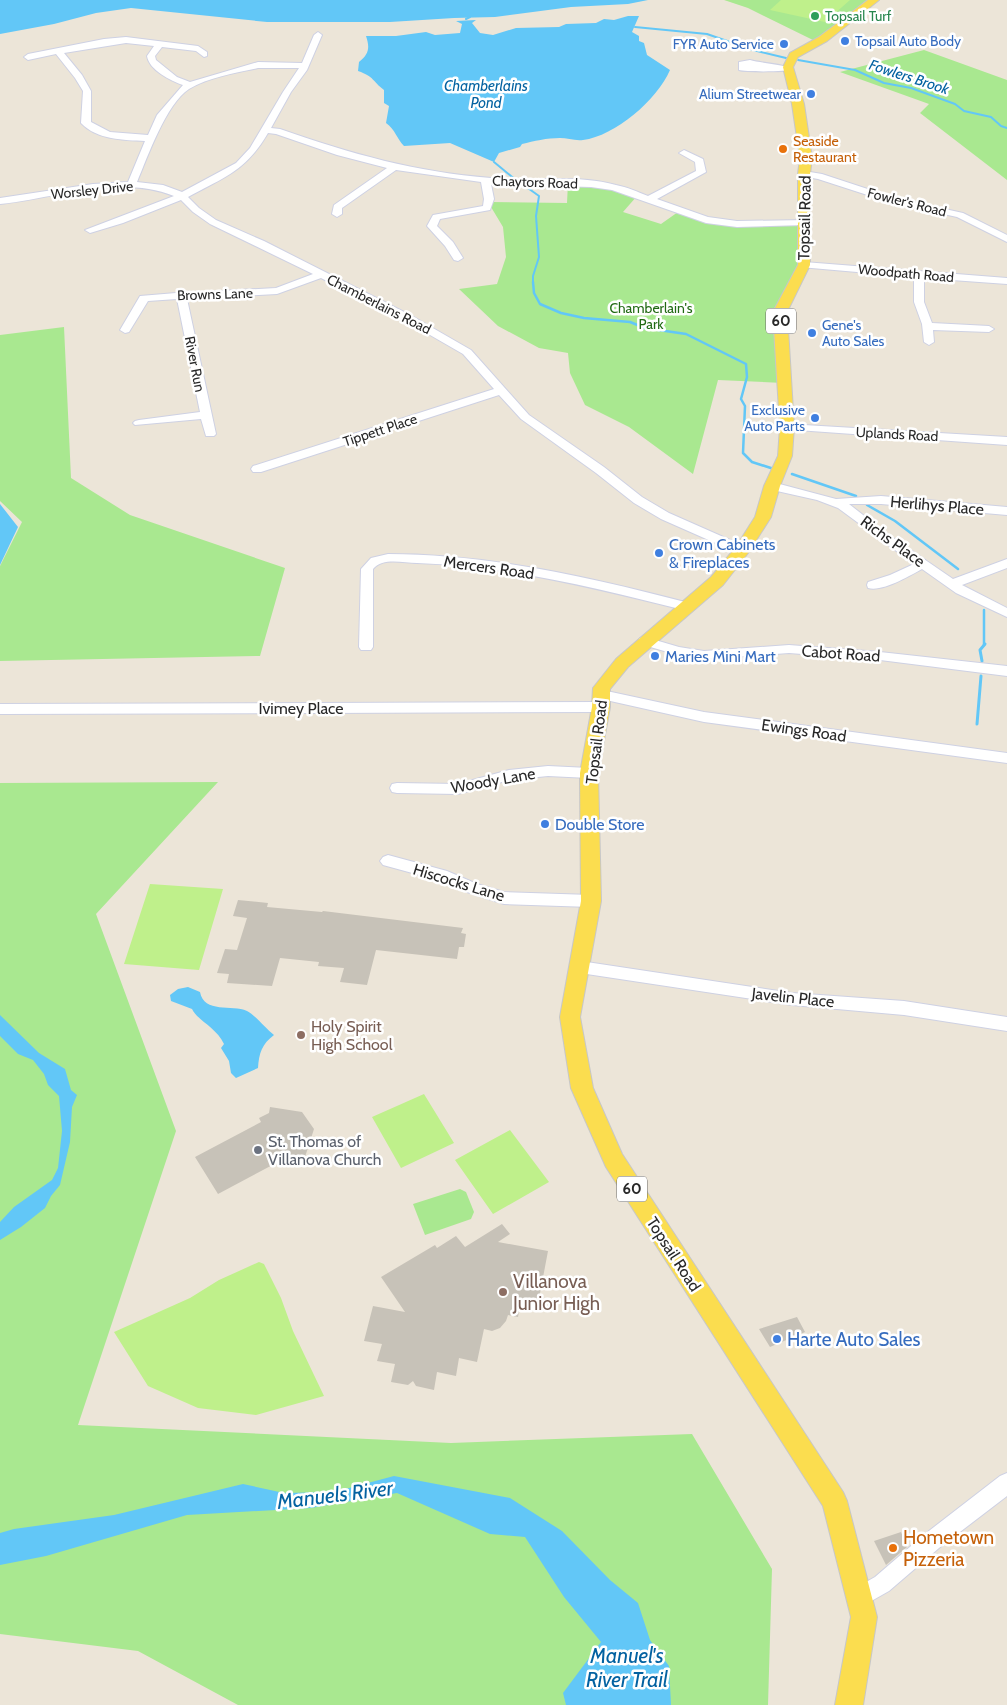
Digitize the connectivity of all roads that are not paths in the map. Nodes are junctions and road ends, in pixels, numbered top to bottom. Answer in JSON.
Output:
{"nodes":[{"id":1,"x":874,"y":0,"type":"edge"},
{"id":2,"x":318,"y":35,"type":"dead end"},
{"id":3,"x":161,"y":43,"type":"junction"},
{"id":4,"x":58,"y":51,"type":"junction"},
{"id":5,"x":204,"y":54,"type":"dead end"},
{"id":6,"x":28,"y":57,"type":"dead end"},
{"id":7,"x":304,"y":66,"type":"junction"},
{"id":8,"x":764,"y":67,"type":"dead end"},
{"id":9,"x":789,"y":69,"type":"junction"},
{"id":10,"x":191,"y":85,"type":"junction"},
{"id":11,"x":266,"y":130,"type":"junction"},
{"id":12,"x":151,"y":138,"type":"junction"},
{"id":13,"x":684,"y":153,"type":"dead end"},
{"id":14,"x":394,"y":167,"type":"junction"},
{"id":15,"x":804,"y":174,"type":"junction"},
{"id":16,"x":485,"y":180,"type":"junction"},
{"id":17,"x":131,"y":185,"type":"junction"},
{"id":18,"x":182,"y":196,"type":"junction"},
{"id":19,"x":648,"y":200,"type":"junction"},
{"id":20,"x":0,"y":202,"type":"edge"},
{"id":21,"x":337,"y":214,"type":"dead end"},
{"id":22,"x":804,"y":222,"type":"junction"},
{"id":23,"x":90,"y":230,"type":"dead end"},
{"id":24,"x":1007,"y":239,"type":"edge"},
{"id":25,"x":458,"y":258,"type":"dead end"},
{"id":26,"x":804,"y":265,"type":"junction"},
{"id":27,"x":322,"y":274,"type":"junction"},
{"id":28,"x":919,"y":274,"type":"junction"},
{"id":29,"x":1007,"y":281,"type":"edge"},
{"id":30,"x":182,"y":294,"type":"junction"},
{"id":31,"x":927,"y":326,"type":"junction"},
{"id":32,"x":989,"y":329,"type":"dead end"},
{"id":33,"x":125,"y":330,"type":"dead end"},
{"id":34,"x":929,"y":342,"type":"dead end"},
{"id":35,"x":502,"y":390,"type":"junction"},
{"id":36,"x":205,"y":415,"type":"junction"},
{"id":37,"x":140,"y":423,"type":"dead end"},
{"id":38,"x":787,"y":427,"type":"junction"},
{"id":39,"x":210,"y":434,"type":"dead end"},
{"id":40,"x":1007,"y":441,"type":"edge"},
{"id":41,"x":257,"y":469,"type":"dead end"},
{"id":42,"x":772,"y":486,"type":"junction"},
{"id":43,"x":837,"y":502,"type":"junction"},
{"id":44,"x":1007,"y":511,"type":"edge"},
{"id":45,"x":742,"y":550,"type":"junction"},
{"id":46,"x":1007,"y":563,"type":"edge"},
{"id":47,"x":923,"y":564,"type":"junction"},
{"id":48,"x":952,"y":584,"type":"junction"},
{"id":49,"x":873,"y":585,"type":"dead end"},
{"id":50,"x":688,"y":607,"type":"junction"},
{"id":51,"x":1007,"y":613,"type":"edge"},
{"id":52,"x":645,"y":641,"type":"junction"},
{"id":53,"x":366,"y":646,"type":"dead end"},
{"id":54,"x":1007,"y":671,"type":"edge"},
{"id":55,"x":601,"y":701,"type":"junction"},
{"id":56,"x":0,"y":709,"type":"edge"},
{"id":57,"x":1007,"y":758,"type":"edge"},
{"id":58,"x":589,"y":773,"type":"junction"},
{"id":59,"x":397,"y":788,"type":"dead end"},
{"id":60,"x":388,"y":861,"type":"dead end"},
{"id":61,"x":591,"y":901,"type":"junction"},
{"id":62,"x":580,"y":967,"type":"junction"},
{"id":63,"x":1007,"y":1024,"type":"edge"},
{"id":64,"x":1007,"y":1483,"type":"edge"},
{"id":65,"x":859,"y":1597,"type":"junction"},
{"id":66,"x":849,"y":1705,"type":"edge"}],
"edges":[{"from":1,"to":9,"type":"main road"},
{"from":2,"to":7,"type":"street"},
{"from":3,"to":4,"type":"street"},
{"from":3,"to":5,"type":"street"},
{"from":3,"to":10,"type":"street"},
{"from":4,"to":6,"type":"street"},
{"from":4,"to":12,"type":"street"},
{"from":7,"to":10,"type":"street"},
{"from":7,"to":11,"type":"street"},
{"from":8,"to":9,"type":"street"},
{"from":9,"to":15,"type":"main road","name":"Topsail Road","number":"60"},
{"from":10,"to":12,"type":"street"},
{"from":11,"to":14,"type":"street","name":"Chaytors Road"},
{"from":11,"to":18,"type":"street"},
{"from":12,"to":17,"type":"street"},
{"from":13,"to":19,"type":"street"},
{"from":14,"to":16,"type":"street","name":"Chaytors Road"},
{"from":14,"to":21,"type":"street"},
{"from":15,"to":22,"type":"main road","name":"Topsail Road","number":"60"},
{"from":15,"to":24,"type":"street","name":"Fowler's Road"},
{"from":16,"to":19,"type":"street","name":"Chaytors Road"},
{"from":16,"to":25,"type":"street"},
{"from":17,"to":18,"type":"street","name":"Worsley Drive"},
{"from":17,"to":20,"type":"street","name":"Worsley Drive"},
{"from":18,"to":23,"type":"street"},
{"from":18,"to":27,"type":"street","name":"Chamberlains Road"},
{"from":19,"to":22,"type":"street","name":"Chaytors Road"},
{"from":22,"to":26,"type":"main road","name":"Topsail Road","number":"60"},
{"from":26,"to":28,"type":"street","name":"Woodpath Road"},
{"from":26,"to":38,"type":"main road","name":"Topsail Road","number":"60"},
{"from":27,"to":30,"type":"street","name":"Browns Lane"},
{"from":27,"to":35,"type":"street","name":"Chamberlains Road"},
{"from":28,"to":29,"type":"street","name":"Woodpath Road"},
{"from":28,"to":31,"type":"street"},
{"from":30,"to":33,"type":"street","name":"Browns Lane"},
{"from":30,"to":36,"type":"street","name":"River Run"},
{"from":31,"to":32,"type":"street"},
{"from":31,"to":34,"type":"street"},
{"from":35,"to":41,"type":"street","name":"Tippett Place"},
{"from":35,"to":45,"type":"street","name":"Chamberlains Road"},
{"from":36,"to":37,"type":"street"},
{"from":36,"to":39,"type":"street","name":"River Run"},
{"from":38,"to":40,"type":"street","name":"Uplands Road"},
{"from":38,"to":42,"type":"main road","name":"Topsail Road","number":"60"},
{"from":42,"to":43,"type":"street","name":"Richs Place"},
{"from":42,"to":45,"type":"main road","name":"Topsail Road","number":"60"},
{"from":43,"to":44,"type":"street","name":"Herlihys Place"},
{"from":43,"to":47,"type":"street","name":"Richs Place"},
{"from":45,"to":50,"type":"main road","name":"Topsail Road","number":"60"},
{"from":46,"to":48,"type":"street"},
{"from":47,"to":48,"type":"street","name":"Richs Place"},
{"from":47,"to":49,"type":"street"},
{"from":48,"to":51,"type":"street","name":"Richs Place"},
{"from":50,"to":52,"type":"main road","name":"Topsail Road","number":"60"},
{"from":50,"to":53,"type":"street","name":"Mercers Road"},
{"from":52,"to":54,"type":"street","name":"Cabot Road"},
{"from":52,"to":55,"type":"main road","name":"Topsail Road","number":"60"},
{"from":55,"to":56,"type":"street","name":"Ivimey Place"},
{"from":55,"to":57,"type":"street","name":"Ewings Road"},
{"from":55,"to":58,"type":"main road","name":"Topsail Road","number":"60"},
{"from":58,"to":59,"type":"street","name":"Woody Lane"},
{"from":58,"to":61,"type":"main road","name":"Topsail Road","number":"60"},
{"from":60,"to":61,"type":"street","name":"Hiscocks Lane"},
{"from":61,"to":62,"type":"main road","name":"Topsail Road","number":"60"},
{"from":62,"to":63,"type":"street","name":"Javelin Place"},
{"from":62,"to":65,"type":"main road","name":"Topsail Road","number":"60"},
{"from":64,"to":65,"type":"street"},
{"from":65,"to":66,"type":"main road","name":"Topsail Road","number":"60"}]}
